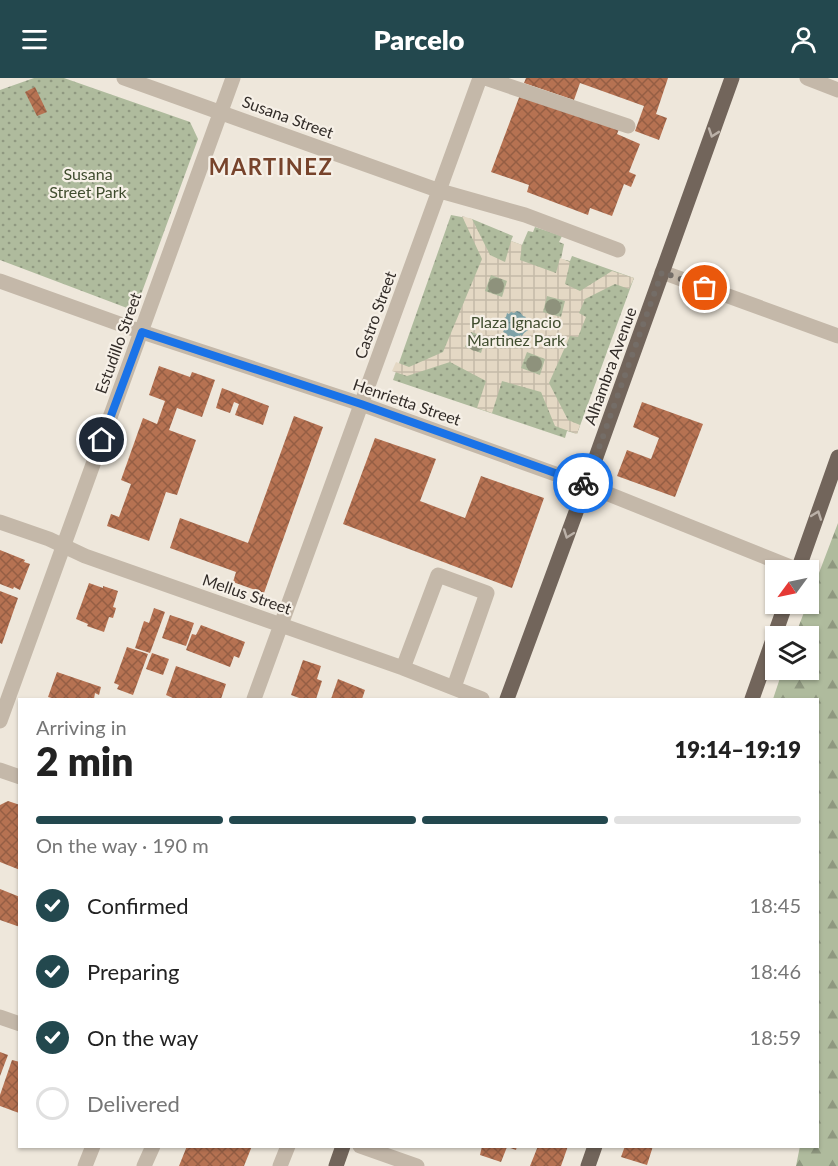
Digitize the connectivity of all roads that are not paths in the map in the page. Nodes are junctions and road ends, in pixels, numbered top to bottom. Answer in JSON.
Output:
{"nodes":[{"id":1,"x":124,"y":78,"type":"edge"},
{"id":2,"x":233,"y":78,"type":"edge"},
{"id":3,"x":480,"y":78,"type":"edge"},
{"id":4,"x":485,"y":78,"type":"edge"},
{"id":5,"x":732,"y":78,"type":"edge"},
{"id":6,"x":807,"y":78,"type":"edge"},
{"id":7,"x":838,"y":90,"type":"edge"},
{"id":8,"x":220,"y":112,"type":"junction"},
{"id":9,"x":628,"y":126,"type":"dead end"},
{"id":10,"x":440,"y":191,"type":"junction"},
{"id":11,"x":618,"y":250,"type":"dead end"},
{"id":12,"x":662,"y":272,"type":"junction"},
{"id":13,"x":0,"y":281,"type":"edge"},
{"id":14,"x":142,"y":332,"type":"junction"},
{"id":15,"x":838,"y":336,"type":"edge"},
{"id":16,"x":361,"y":404,"type":"junction"},
{"id":17,"x":838,"y":457,"type":"edge"},
{"id":18,"x":586,"y":484,"type":"junction"},
{"id":19,"x":0,"y":522,"type":"edge"},
{"id":20,"x":63,"y":547,"type":"junction"},
{"id":21,"x":773,"y":560,"type":"edge"},
{"id":22,"x":802,"y":560,"type":"edge"},
{"id":23,"x":782,"y":614,"type":"edge"},
{"id":24,"x":282,"y":625,"type":"junction"},
{"id":25,"x":403,"y":668,"type":"junction"},
{"id":26,"x":454,"y":687,"type":"junction"},
{"id":27,"x":254,"y":698,"type":"edge"},
{"id":28,"x":480,"y":698,"type":"edge"},
{"id":29,"x":507,"y":698,"type":"edge"},
{"id":30,"x":752,"y":698,"type":"edge"},
{"id":31,"x":0,"y":721,"type":"edge"},
{"id":32,"x":0,"y":770,"type":"edge"},
{"id":33,"x":18,"y":776,"type":"edge"},
{"id":34,"x":0,"y":1017,"type":"edge"},
{"id":35,"x":18,"y":1023,"type":"edge"},
{"id":36,"x":92,"y":1148,"type":"edge"},
{"id":37,"x":152,"y":1148,"type":"edge"},
{"id":38,"x":287,"y":1148,"type":"edge"},
{"id":39,"x":342,"y":1148,"type":"edge"},
{"id":40,"x":366,"y":1148,"type":"edge"},
{"id":41,"x":594,"y":1148,"type":"edge"},
{"id":42,"x":85,"y":1166,"type":"edge"},
{"id":43,"x":144,"y":1166,"type":"edge"},
{"id":44,"x":280,"y":1166,"type":"edge"},
{"id":45,"x":336,"y":1166,"type":"edge"},
{"id":46,"x":417,"y":1166,"type":"edge"},
{"id":47,"x":588,"y":1166,"type":"edge"}],
"edges":[{"from":1,"to":8,"type":"street","name":"Susana Street"},
{"from":2,"to":8,"type":"street","name":"Estudillo Street"},
{"from":3,"to":10,"type":"street","name":"Castro Street"},
{"from":4,"to":9,"type":"street"},
{"from":5,"to":12,"type":"main road","name":"Alhambra Avenue","one_way":true},
{"from":6,"to":7,"type":"street"},
{"from":8,"to":10,"type":"street","name":"Susana Street"},
{"from":8,"to":14,"type":"street","name":"Estudillo Street"},
{"from":10,"to":11,"type":"street","name":"Susana Street"},
{"from":10,"to":16,"type":"street","name":"Castro Street"},
{"from":12,"to":15,"type":"street"},
{"from":12,"to":18,"type":"main road","name":"Alhambra Avenue"},
{"from":13,"to":14,"type":"street","name":"Henrietta Street"},
{"from":14,"to":16,"type":"street","name":"Henrietta Street"},
{"from":14,"to":20,"type":"street","name":"Estudillo Street"},
{"from":16,"to":18,"type":"street","name":"Henrietta Street"},
{"from":16,"to":24,"type":"street","name":"Castro Street"},
{"from":22,"to":17,"type":"main road","one_way":true},
{"from":18,"to":21,"type":"street","name":"Henrietta Street"},
{"from":18,"to":29,"type":"main road","name":"Alhambra Avenue","one_way":true},
{"from":19,"to":20,"type":"street","name":"Mellus Street"},
{"from":20,"to":24,"type":"street","name":"Mellus Street"},
{"from":20,"to":31,"type":"street","name":"Estudillo Street"},
{"from":23,"to":30,"type":"main road"},
{"from":24,"to":25,"type":"street","name":"Mellus Street"},
{"from":24,"to":27,"type":"street","name":"Castro Street"},
{"from":25,"to":26,"type":"street","name":"Mellus Street"},
{"from":25,"to":26,"type":"street"},
{"from":26,"to":28,"type":"street","name":"Mellus Street"},
{"from":32,"to":33,"type":"street"},
{"from":34,"to":35,"type":"street"},
{"from":36,"to":42,"type":"street"},
{"from":37,"to":43,"type":"street"},
{"from":38,"to":44,"type":"street"},
{"from":39,"to":45,"type":"main road"},
{"from":40,"to":46,"type":"street"},
{"from":41,"to":47,"type":"main road"}]}
